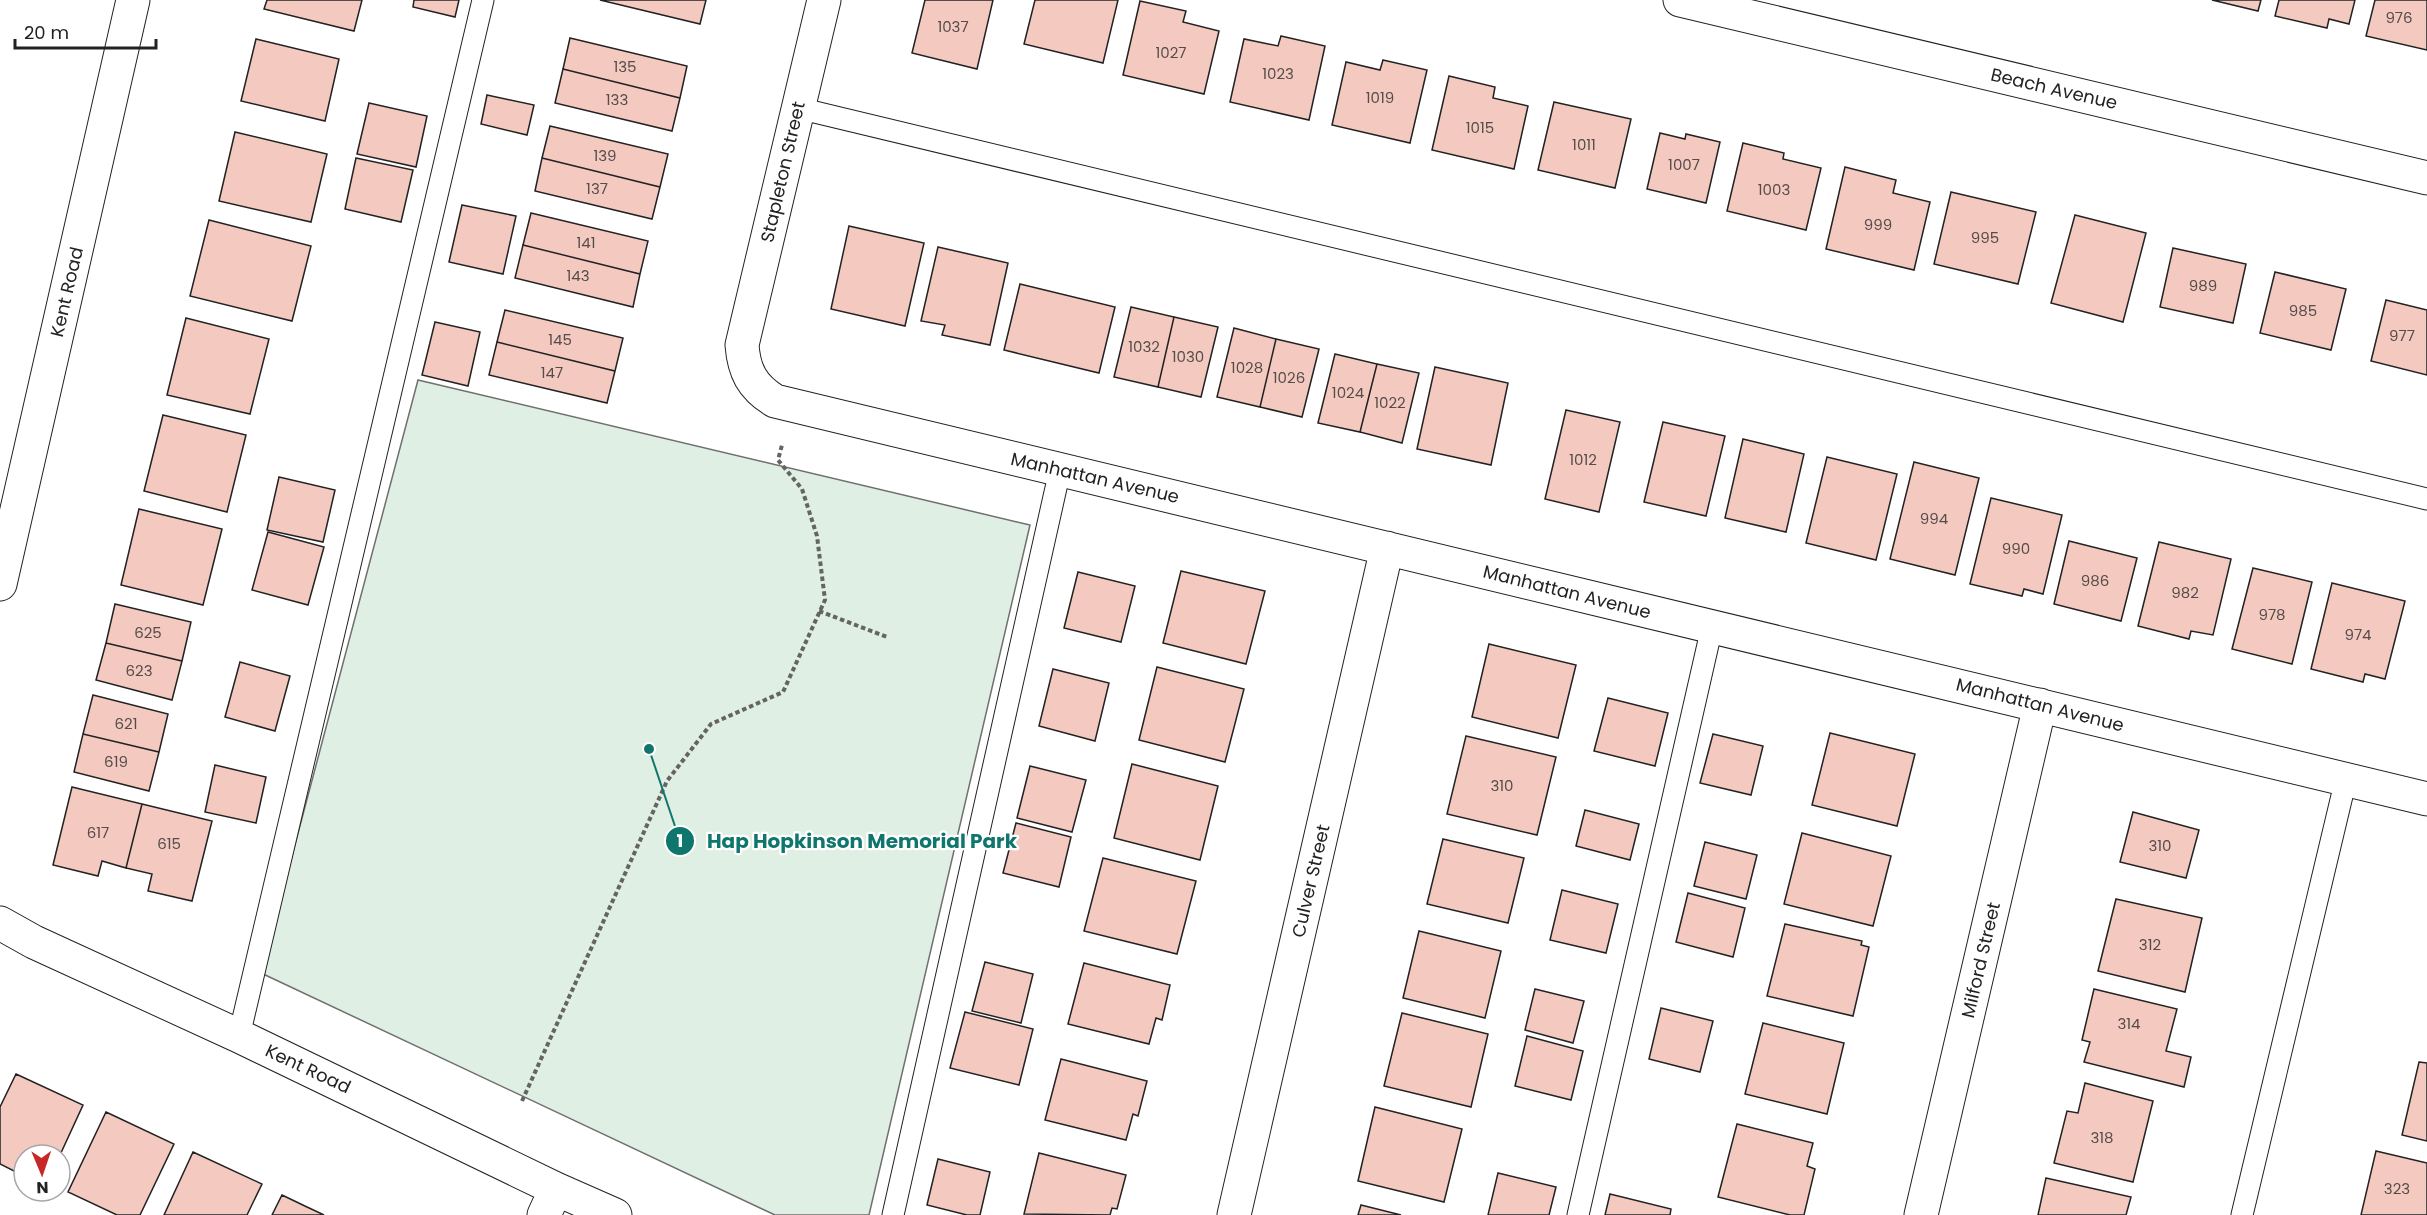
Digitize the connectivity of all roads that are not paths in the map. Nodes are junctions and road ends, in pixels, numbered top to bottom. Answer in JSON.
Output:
{"nodes":[{"id":1,"x":133,"y":0,"type":"edge"},
{"id":2,"x":483,"y":0,"type":"edge"},
{"id":3,"x":824,"y":0,"type":"edge"},
{"id":4,"x":1680,"y":0,"type":"edge"},
{"id":5,"x":798,"y":108,"type":"junction"},
{"id":6,"x":2427,"y":178,"type":"edge"},
{"id":7,"x":742,"y":345,"type":"joint"},
{"id":8,"x":1060,"y":470,"type":"junction"},
{"id":9,"x":2427,"y":499,"type":"edge"},
{"id":10,"x":1387,"y":548,"type":"junction"},
{"id":11,"x":0,"y":584,"type":"edge"},
{"id":12,"x":1712,"y":627,"type":"junction"},
{"id":13,"x":2040,"y":705,"type":"junction"},
{"id":14,"x":2346,"y":779,"type":"junction"},
{"id":15,"x":2427,"y":799,"type":"edge"},
{"id":16,"x":0,"y":924,"type":"edge"},
{"id":17,"x":239,"y":1036,"type":"junction"},
{"id":18,"x":550,"y":1202,"type":"edge"},
{"id":19,"x":615,"y":1215,"type":"edge"},
{"id":20,"x":892,"y":1215,"type":"edge"},
{"id":21,"x":1234,"y":1215,"type":"edge"},
{"id":22,"x":1578,"y":1215,"type":"edge"},
{"id":23,"x":1921,"y":1215,"type":"edge"},
{"id":24,"x":2242,"y":1215,"type":"edge"}],
"edges":[{"from":1,"to":11,"type":"street","name":"Kent Road"},
{"from":2,"to":17,"type":"lane"},
{"from":3,"to":5,"type":"street","name":"Stapleton Street"},
{"from":4,"to":6,"type":"street","name":"Beach Avenue"},
{"from":5,"to":7,"type":"street","name":"Stapleton Street"},
{"from":5,"to":9,"type":"lane"},
{"from":7,"to":8,"type":"street","name":"Manhattan Avenue"},
{"from":8,"to":10,"type":"street","name":"Manhattan Avenue"},
{"from":8,"to":20,"type":"lane"},
{"from":10,"to":12,"type":"street","name":"Manhattan Avenue"},
{"from":10,"to":21,"type":"street","name":"Culver Street"},
{"from":12,"to":13,"type":"street","name":"Manhattan Avenue"},
{"from":12,"to":22,"type":"lane"},
{"from":13,"to":14,"type":"street","name":"Manhattan Avenue"},
{"from":13,"to":23,"type":"street","name":"Milford Street"},
{"from":14,"to":15,"type":"street","name":"Manhattan Avenue"},
{"from":14,"to":24,"type":"lane"},
{"from":16,"to":17,"type":"street","name":"Kent Road"},
{"from":17,"to":18,"type":"street","name":"Kent Road"},
{"from":18,"to":19,"type":"street","name":"Kent Road"}]}
